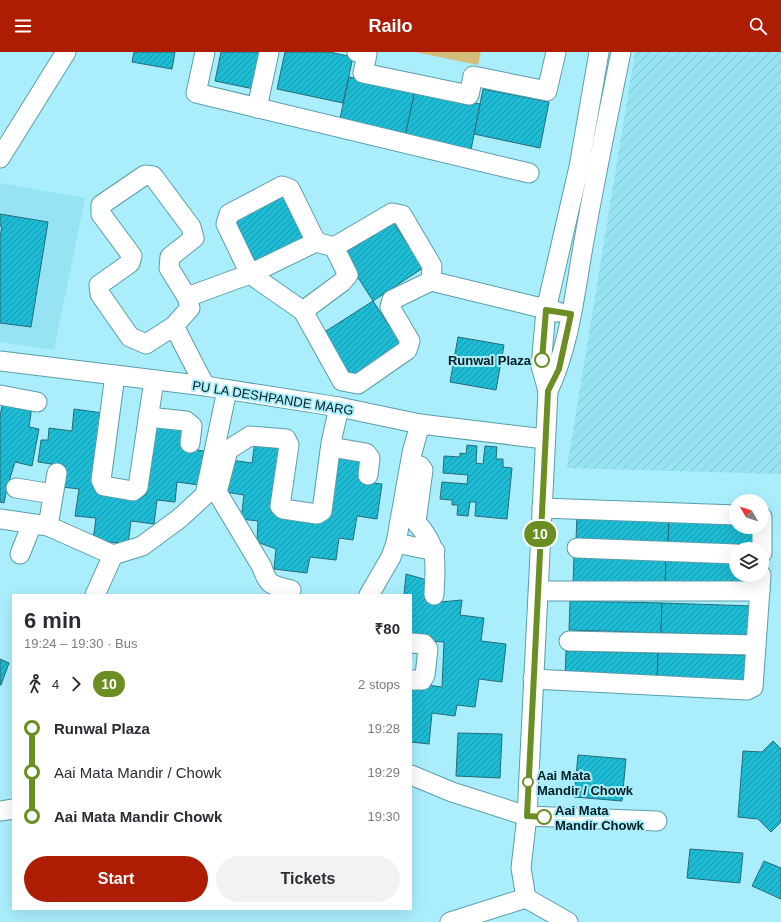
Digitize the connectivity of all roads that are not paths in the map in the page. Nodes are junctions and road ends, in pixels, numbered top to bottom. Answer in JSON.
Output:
{"nodes":[{"id":1,"x":66,"y":52,"type":"edge"},
{"id":2,"x":205,"y":52,"type":"edge"},
{"id":3,"x":269,"y":52,"type":"edge"},
{"id":4,"x":357,"y":52,"type":"edge"},
{"id":5,"x":556,"y":52,"type":"edge"},
{"id":6,"x":599,"y":52,"type":"edge"},
{"id":7,"x":621,"y":52,"type":"edge"},
{"id":8,"x":257,"y":108,"type":"junction"},
{"id":9,"x":0,"y":158,"type":"edge"},
{"id":10,"x":588,"y":168,"type":"junction"},
{"id":11,"x":529,"y":173,"type":"dead end"},
{"id":12,"x":316,"y":242,"type":"junction"},
{"id":13,"x":334,"y":247,"type":"junction"},
{"id":14,"x":250,"y":274,"type":"junction"},
{"id":15,"x":431,"y":280,"type":"junction"},
{"id":16,"x":187,"y":297,"type":"junction"},
{"id":17,"x":546,"y":310,"type":"junction"},
{"id":18,"x":303,"y":311,"type":"junction"},
{"id":19,"x":571,"y":314,"type":"junction"},
{"id":20,"x":174,"y":326,"type":"junction"},
{"id":21,"x":1,"y":365,"type":"edge"},
{"id":22,"x":115,"y":375,"type":"junction"},
{"id":23,"x":154,"y":380,"type":"junction"},
{"id":24,"x":342,"y":381,"type":"junction"},
{"id":25,"x":205,"y":386,"type":"junction"},
{"id":26,"x":227,"y":390,"type":"junction"},
{"id":27,"x":548,"y":391,"type":"junction"},
{"id":28,"x":0,"y":395,"type":"edge"},
{"id":29,"x":37,"y":402,"type":"dead end"},
{"id":30,"x":337,"y":407,"type":"junction"},
{"id":31,"x":148,"y":417,"type":"junction"},
{"id":32,"x":420,"y":424,"type":"junction"},
{"id":33,"x":545,"y":439,"type":"junction"},
{"id":34,"x":190,"y":444,"type":"dead end"},
{"id":35,"x":331,"y":447,"type":"junction"},
{"id":36,"x":411,"y":463,"type":"junction"},
{"id":37,"x":57,"y":473,"type":"dead end"},
{"id":38,"x":368,"y":475,"type":"dead end"},
{"id":39,"x":16,"y":488,"type":"dead end"},
{"id":40,"x":53,"y":494,"type":"junction"},
{"id":41,"x":542,"y":508,"type":"junction"},
{"id":42,"x":729,"y":515,"type":"edge"},
{"id":43,"x":0,"y":519,"type":"edge"},
{"id":44,"x":40,"y":525,"type":"junction"},
{"id":45,"x":396,"y":543,"type":"junction"},
{"id":46,"x":577,"y":548,"type":"dead end"},
{"id":47,"x":435,"y":552,"type":"junction"},
{"id":48,"x":20,"y":554,"type":"dead end"},
{"id":49,"x":113,"y":554,"type":"junction"},
{"id":50,"x":729,"y":554,"type":"edge"},
{"id":51,"x":761,"y":583,"type":"edge"},
{"id":52,"x":291,"y":590,"type":"dead end"},
{"id":53,"x":539,"y":591,"type":"junction"},
{"id":54,"x":95,"y":594,"type":"edge"},
{"id":55,"x":370,"y":594,"type":"edge"},
{"id":56,"x":434,"y":595,"type":"dead end"},
{"id":57,"x":569,"y":641,"type":"dead end"},
{"id":58,"x":412,"y":643,"type":"edge"},
{"id":59,"x":756,"y":646,"type":"junction"},
{"id":60,"x":533,"y":679,"type":"junction"},
{"id":61,"x":412,"y":680,"type":"edge"},
{"id":62,"x":412,"y":775,"type":"edge"},
{"id":63,"x":12,"y":809,"type":"edge"},
{"id":64,"x":0,"y":811,"type":"edge"},
{"id":65,"x":527,"y":816,"type":"junction"},
{"id":66,"x":657,"y":822,"type":"dead end"},
{"id":67,"x":526,"y":898,"type":"junction"},
{"id":68,"x":450,"y":922,"type":"edge"},
{"id":69,"x":568,"y":922,"type":"edge"}],
"edges":[{"from":1,"to":9,"type":"street"},
{"from":2,"to":8,"type":"street"},
{"from":3,"to":8,"type":"street"},
{"from":4,"to":5,"type":"street"},
{"from":6,"to":10,"type":"street"},
{"from":7,"to":10,"type":"street"},
{"from":8,"to":11,"type":"street"},
{"from":10,"to":17,"type":"street"},
{"from":10,"to":19,"type":"street"},
{"from":12,"to":13,"type":"street"},
{"from":12,"to":14,"type":"street"},
{"from":12,"to":14,"type":"street"},
{"from":13,"to":15,"type":"street"},
{"from":13,"to":18,"type":"street"},
{"from":14,"to":16,"type":"street"},
{"from":14,"to":18,"type":"street"},
{"from":15,"to":17,"type":"street"},
{"from":15,"to":24,"type":"street"},
{"from":16,"to":20,"type":"street"},
{"from":16,"to":20,"type":"street"},
{"from":17,"to":19,"type":"street"},
{"from":17,"to":27,"type":"street"},
{"from":18,"to":24,"type":"street"},
{"from":19,"to":27,"type":"street"},
{"from":20,"to":25,"type":"street"},
{"from":21,"to":22,"type":"street","name":"PU LA DESHPANDE MARG"},
{"from":22,"to":23,"type":"street","name":"PU LA DESHPANDE MARG"},
{"from":22,"to":31,"type":"street"},
{"from":23,"to":25,"type":"street","name":"PU LA DESHPANDE MARG"},
{"from":23,"to":31,"type":"street"},
{"from":24,"to":30,"type":"street"},
{"from":25,"to":26,"type":"street","name":"PU LA DESHPANDE MARG"},
{"from":26,"to":30,"type":"street","name":"PU LA DESHPANDE MARG"},
{"from":26,"to":49,"type":"street"},
{"from":27,"to":33,"type":"street"},
{"from":28,"to":29,"type":"street"},
{"from":30,"to":32,"type":"street","name":"PU LA DESHPANDE MARG"},
{"from":30,"to":35,"type":"street"},
{"from":31,"to":34,"type":"street"},
{"from":32,"to":33,"type":"street","name":"PU LA DESHPANDE MARG"},
{"from":32,"to":36,"type":"street"},
{"from":33,"to":41,"type":"street"},
{"from":35,"to":38,"type":"street"},
{"from":35,"to":52,"type":"street"},
{"from":36,"to":45,"type":"street"},
{"from":36,"to":47,"type":"street"},
{"from":37,"to":40,"type":"street"},
{"from":39,"to":40,"type":"street"},
{"from":40,"to":44,"type":"street"},
{"from":41,"to":42,"type":"street"},
{"from":41,"to":53,"type":"street"},
{"from":43,"to":44,"type":"street"},
{"from":44,"to":48,"type":"street"},
{"from":44,"to":49,"type":"street"},
{"from":45,"to":47,"type":"street"},
{"from":45,"to":55,"type":"street"},
{"from":46,"to":50,"type":"street"},
{"from":47,"to":56,"type":"street"},
{"from":49,"to":54,"type":"street"},
{"from":51,"to":53,"type":"street"},
{"from":51,"to":59,"type":"street"},
{"from":53,"to":60,"type":"street"},
{"from":57,"to":59,"type":"street"},
{"from":58,"to":61,"type":"street"},
{"from":59,"to":60,"type":"street"},
{"from":60,"to":65,"type":"street"},
{"from":62,"to":65,"type":"street"},
{"from":63,"to":64,"type":"street"},
{"from":65,"to":66,"type":"street"},
{"from":65,"to":67,"type":"street"},
{"from":67,"to":68,"type":"street"},
{"from":67,"to":69,"type":"street"}]}
